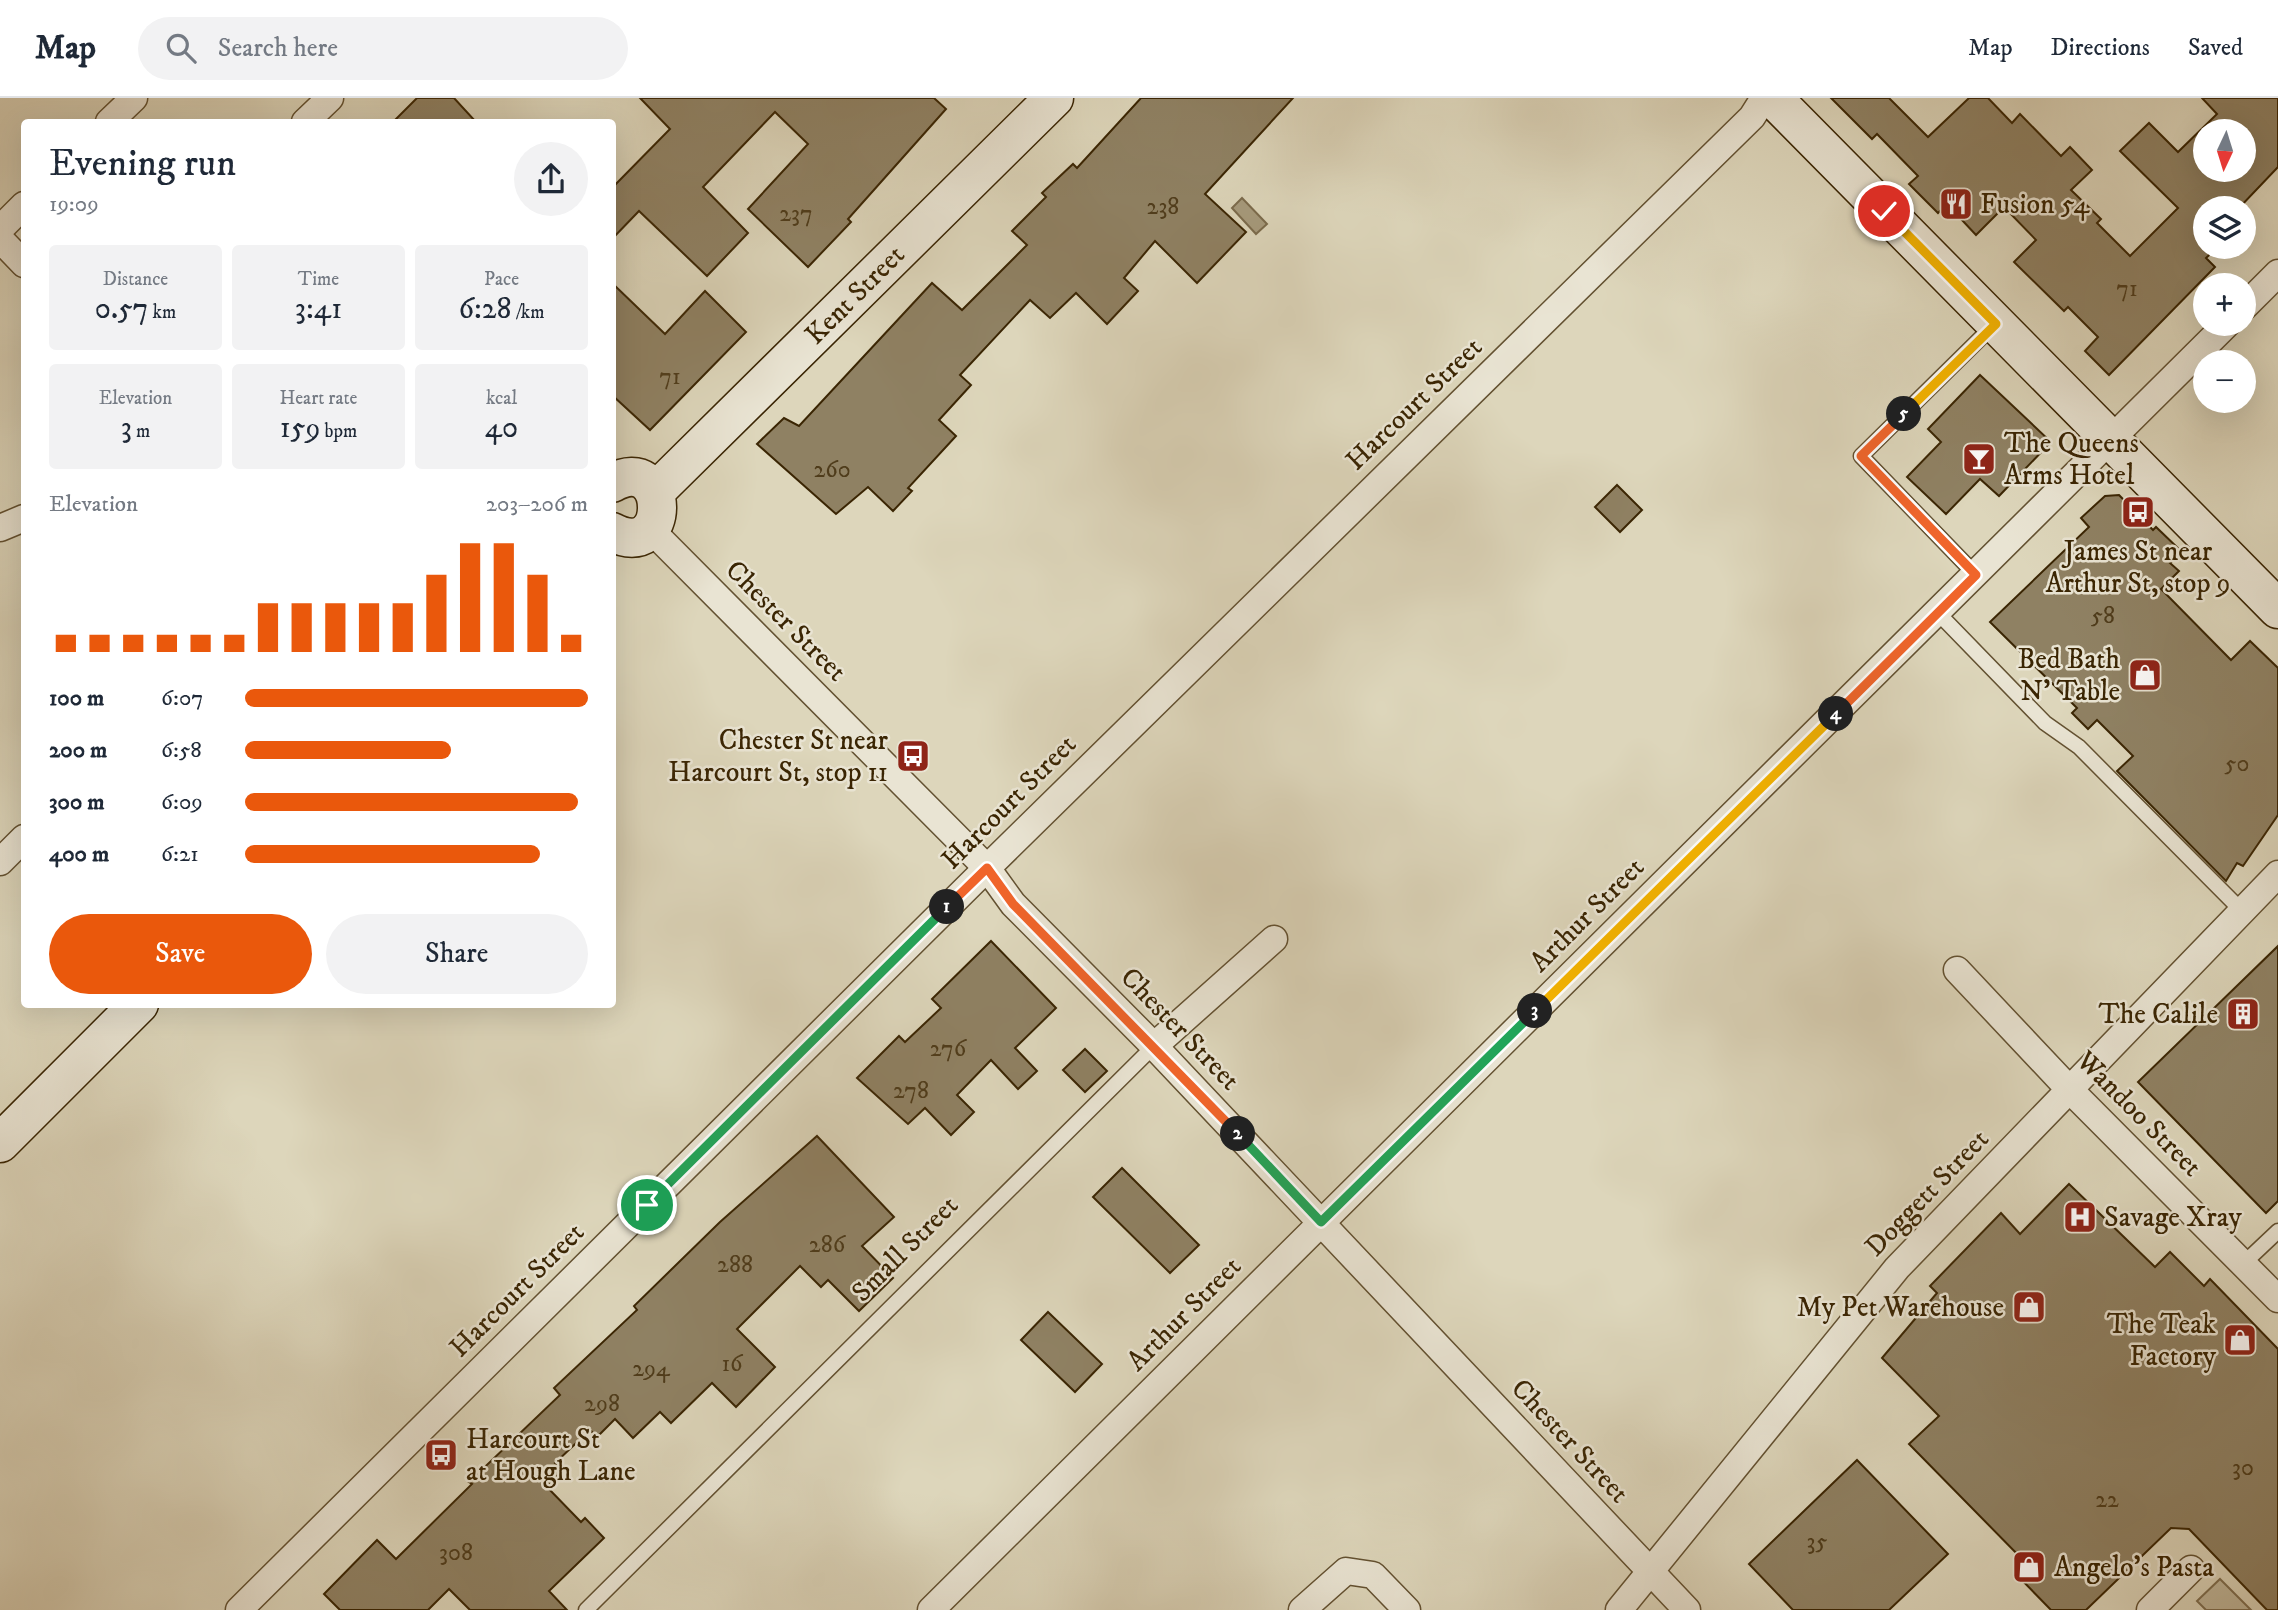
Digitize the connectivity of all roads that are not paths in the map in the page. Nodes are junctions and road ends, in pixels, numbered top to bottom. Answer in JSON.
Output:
{"nodes":[{"id":1,"x":134,"y":98,"type":"edge"},
{"id":2,"x":1054,"y":98,"type":"edge"},
{"id":3,"x":1764,"y":98,"type":"edge"},
{"id":4,"x":1773,"y":98,"type":"edge"},
{"id":5,"x":112,"y":119,"type":"edge"},
{"id":6,"x":21,"y":208,"type":"edge"},
{"id":7,"x":0,"y":229,"type":"edge"},
{"id":8,"x":0,"y":240,"type":"edge"},
{"id":9,"x":21,"y":261,"type":"edge"},
{"id":10,"x":2278,"y":273,"type":"edge"},
{"id":11,"x":2256,"y":295,"type":"edge"},
{"id":12,"x":1996,"y":324,"type":"junction"},
{"id":13,"x":2215,"y":336,"type":"edge"},
{"id":14,"x":2111,"y":440,"type":"junction"},
{"id":15,"x":616,"y":482,"type":"edge"},
{"id":16,"x":655,"y":492,"type":"junction"},
{"id":17,"x":21,"y":518,"type":"edge"},
{"id":18,"x":0,"y":528,"type":"edge"},
{"id":19,"x":622,"y":532,"type":"edge"},
{"id":20,"x":1976,"y":575,"type":"junction"},
{"id":21,"x":2278,"y":609,"type":"edge"},
{"id":22,"x":1938,"y":613,"type":"junction"},
{"id":23,"x":21,"y":841,"type":"edge"},
{"id":24,"x":0,"y":862,"type":"edge"},
{"id":25,"x":987,"y":868,"type":"junction"},
{"id":26,"x":2278,"y":874,"type":"edge"},
{"id":27,"x":2241,"y":910,"type":"junction"},
{"id":28,"x":1274,"y":939,"type":"dead end"},
{"id":29,"x":1957,"y":970,"type":"dead end"},
{"id":30,"x":135,"y":1008,"type":"edge"},
{"id":31,"x":1154,"y":1046,"type":"junction"},
{"id":32,"x":2070,"y":1090,"type":"junction"},
{"id":33,"x":0,"y":1143,"type":"edge"},
{"id":34,"x":1321,"y":1222,"type":"junction"},
{"id":35,"x":2278,"y":1231,"type":"edge"},
{"id":36,"x":2243,"y":1264,"type":"junction"},
{"id":37,"x":2278,"y":1299,"type":"edge"},
{"id":38,"x":2191,"y":1569,"type":"dead end"},
{"id":39,"x":1650,"y":1572,"type":"junction"},
{"id":40,"x":239,"y":1610,"type":"edge"},
{"id":41,"x":586,"y":1610,"type":"edge"},
{"id":42,"x":931,"y":1610,"type":"edge"},
{"id":43,"x":1302,"y":1610,"type":"edge"},
{"id":44,"x":1407,"y":1610,"type":"edge"},
{"id":45,"x":1619,"y":1610,"type":"edge"},
{"id":46,"x":1687,"y":1610,"type":"edge"},
{"id":47,"x":2150,"y":1610,"type":"edge"}],
"edges":[{"from":1,"to":5,"type":"street"},
{"from":2,"to":16,"type":"street","name":"Kent Street"},
{"from":3,"to":25,"type":"street","name":"Harcourt Street"},
{"from":4,"to":12,"type":"street"},
{"from":6,"to":7,"type":"street"},
{"from":8,"to":9,"type":"street"},
{"from":10,"to":11,"type":"street"},
{"from":12,"to":14,"type":"street"},
{"from":12,"to":20,"type":"lane"},
{"from":13,"to":14,"type":"street","name":"Arthur Street"},
{"from":14,"to":20,"type":"street","name":"Arthur Street"},
{"from":14,"to":21,"type":"street"},
{"from":15,"to":16,"type":"street"},
{"from":16,"to":19,"type":"street"},
{"from":17,"to":18,"type":"street"},
{"from":19,"to":25,"type":"street","name":"Chester Street"},
{"from":20,"to":22,"type":"street","name":"Arthur Street"},
{"from":22,"to":27,"type":"lane"},
{"from":22,"to":34,"type":"street","name":"Arthur Street"},
{"from":23,"to":24,"type":"street"},
{"from":25,"to":31,"type":"street","name":"Chester Street"},
{"from":25,"to":40,"type":"street","name":"Harcourt Street"},
{"from":26,"to":27,"type":"street","name":"Doggett Street"},
{"from":27,"to":32,"type":"street","name":"Doggett Street"},
{"from":28,"to":31,"type":"street","name":"Small Street"},
{"from":29,"to":32,"type":"street","name":"Wandoo Street"},
{"from":30,"to":33,"type":"street"},
{"from":31,"to":34,"type":"street","name":"Chester Street"},
{"from":31,"to":41,"type":"lane","name":"Small Street"},
{"from":32,"to":36,"type":"street","name":"Wandoo Street"},
{"from":32,"to":39,"type":"street","name":"Doggett Street"},
{"from":34,"to":39,"type":"street","name":"Chester Street"},
{"from":34,"to":42,"type":"street","name":"Arthur Street"},
{"from":35,"to":36,"type":"lane"},
{"from":36,"to":37,"type":"street","name":"Wandoo Street"},
{"from":38,"to":47,"type":"street"},
{"from":39,"to":45,"type":"street","name":"Doggett Street"},
{"from":39,"to":46,"type":"street","name":"Chester Street"},
{"from":43,"to":44,"type":"street"}]}
